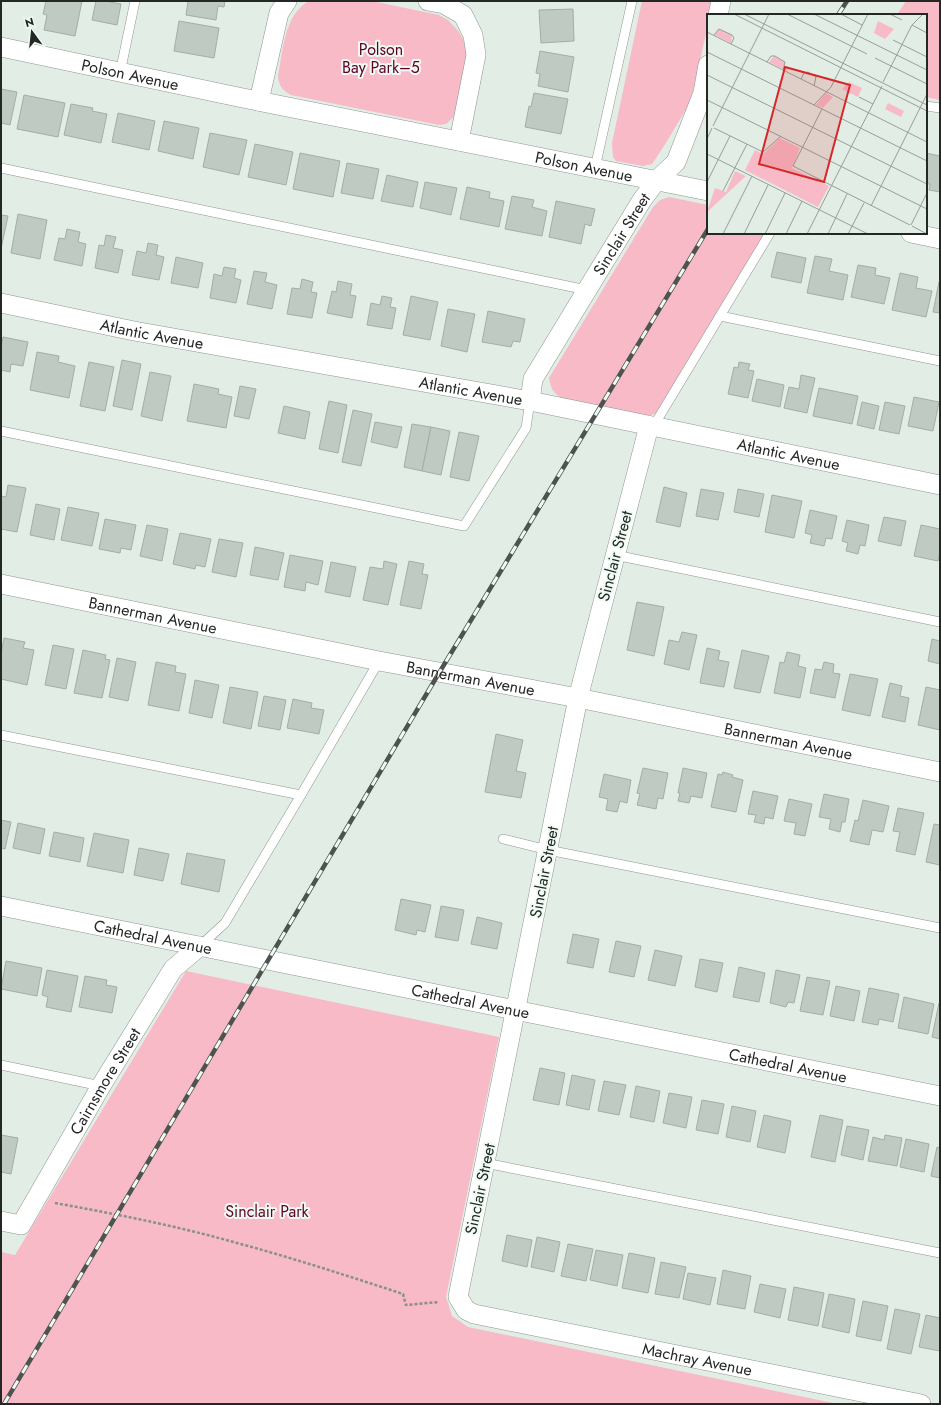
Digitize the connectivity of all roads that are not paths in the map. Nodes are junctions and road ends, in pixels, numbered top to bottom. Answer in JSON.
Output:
{"nodes":[{"id":1,"x":135,"y":1,"type":"edge"},
{"id":2,"x":287,"y":1,"type":"edge"},
{"id":3,"x":428,"y":1,"type":"edge"},
{"id":4,"x":632,"y":1,"type":"edge"},
{"id":5,"x":721,"y":1,"type":"edge"},
{"id":6,"x":718,"y":14,"type":"edge"},
{"id":7,"x":1,"y":47,"type":"edge"},
{"id":8,"x":707,"y":70,"type":"edge"},
{"id":9,"x":120,"y":73,"type":"junction"},
{"id":10,"x":259,"y":101,"type":"junction"},
{"id":11,"x":927,"y":106,"type":"edge"},
{"id":12,"x":940,"y":108,"type":"edge"},
{"id":13,"x":459,"y":141,"type":"junction"},
{"id":14,"x":1,"y":168,"type":"edge"},
{"id":15,"x":595,"y":168,"type":"junction"},
{"id":16,"x":657,"y":180,"type":"junction"},
{"id":17,"x":707,"y":191,"type":"edge"},
{"id":18,"x":769,"y":234,"type":"edge"},
{"id":19,"x":916,"y":234,"type":"edge"},
{"id":20,"x":940,"y":239,"type":"edge"},
{"id":21,"x":587,"y":290,"type":"junction"},
{"id":22,"x":1,"y":303,"type":"edge"},
{"id":23,"x":720,"y":316,"type":"junction"},
{"id":24,"x":940,"y":361,"type":"edge"},
{"id":25,"x":530,"y":401,"type":"junction"},
{"id":26,"x":651,"y":426,"type":"junction"},
{"id":27,"x":1,"y":431,"type":"edge"},
{"id":28,"x":940,"y":485,"type":"edge"},
{"id":29,"x":615,"y":555,"type":"junction"},
{"id":30,"x":1,"y":584,"type":"edge"},
{"id":31,"x":940,"y":622,"type":"edge"},
{"id":32,"x":379,"y":661,"type":"junction"},
{"id":33,"x":578,"y":698,"type":"junction"},
{"id":34,"x":1,"y":735,"type":"edge"},
{"id":35,"x":940,"y":772,"type":"edge"},
{"id":36,"x":301,"y":795,"type":"junction"},
{"id":37,"x":503,"y":839,"type":"dead end"},
{"id":38,"x":548,"y":850,"type":"junction"},
{"id":39,"x":1,"y":906,"type":"edge"},
{"id":40,"x":940,"y":928,"type":"edge"},
{"id":41,"x":200,"y":946,"type":"junction"},
{"id":42,"x":517,"y":1010,"type":"junction"},
{"id":43,"x":1,"y":1065,"type":"edge"},
{"id":44,"x":101,"y":1086,"type":"junction"},
{"id":45,"x":940,"y":1096,"type":"edge"},
{"id":46,"x":485,"y":1163,"type":"junction"},
{"id":47,"x":1,"y":1221,"type":"edge"},
{"id":48,"x":940,"y":1253,"type":"edge"},
{"id":49,"x":474,"y":1314,"type":"joint"},
{"id":50,"x":921,"y":1404,"type":"edge"}],
"edges":[{"from":1,"to":9,"type":"lane"},
{"from":2,"to":10,"type":"street"},
{"from":3,"to":13,"type":"street"},
{"from":4,"to":15,"type":"lane"},
{"from":5,"to":6,"type":"street"},
{"from":7,"to":9,"type":"street","name":"Polson Avenue"},
{"from":8,"to":16,"type":"street","name":"Sinclair Street"},
{"from":9,"to":10,"type":"street","name":"Polson Avenue"},
{"from":10,"to":13,"type":"street","name":"Polson Avenue"},
{"from":11,"to":12,"type":"lane"},
{"from":13,"to":15,"type":"street","name":"Polson Avenue"},
{"from":14,"to":21,"type":"lane"},
{"from":15,"to":16,"type":"street","name":"Polson Avenue"},
{"from":16,"to":17,"type":"street","name":"Polson Avenue"},
{"from":16,"to":21,"type":"street","name":"Sinclair Street"},
{"from":18,"to":23,"type":"lane"},
{"from":19,"to":20,"type":"street"},
{"from":21,"to":25,"type":"street","name":"Sinclair Street"},
{"from":22,"to":25,"type":"street","name":"Atlantic Avenue"},
{"from":23,"to":24,"type":"lane"},
{"from":23,"to":26,"type":"lane"},
{"from":25,"to":26,"type":"street","name":"Atlantic Avenue"},
{"from":25,"to":27,"type":"lane"},
{"from":26,"to":28,"type":"street","name":"Atlantic Avenue"},
{"from":26,"to":29,"type":"street","name":"Sinclair Street"},
{"from":29,"to":31,"type":"lane"},
{"from":29,"to":33,"type":"street","name":"Sinclair Street"},
{"from":30,"to":32,"type":"street","name":"Bannerman Avenue"},
{"from":32,"to":33,"type":"street","name":"Bannerman Avenue"},
{"from":32,"to":36,"type":"lane"},
{"from":33,"to":35,"type":"street","name":"Bannerman Avenue"},
{"from":33,"to":38,"type":"street","name":"Sinclair Street"},
{"from":34,"to":36,"type":"lane"},
{"from":36,"to":41,"type":"lane"},
{"from":37,"to":38,"type":"lane"},
{"from":38,"to":40,"type":"lane"},
{"from":38,"to":42,"type":"street","name":"Sinclair Street"},
{"from":39,"to":41,"type":"street","name":"Cathedral Avenue"},
{"from":41,"to":42,"type":"street","name":"Cathedral Avenue"},
{"from":41,"to":44,"type":"street","name":"Cairnsmore Street"},
{"from":42,"to":45,"type":"street","name":"Cathedral Avenue"},
{"from":42,"to":46,"type":"street","name":"Sinclair Street"},
{"from":43,"to":44,"type":"lane"},
{"from":44,"to":47,"type":"street","name":"Cairnsmore Street"},
{"from":46,"to":48,"type":"lane"},
{"from":46,"to":49,"type":"street","name":"Sinclair Street"},
{"from":49,"to":50,"type":"street","name":"Machray Avenue"}]}
